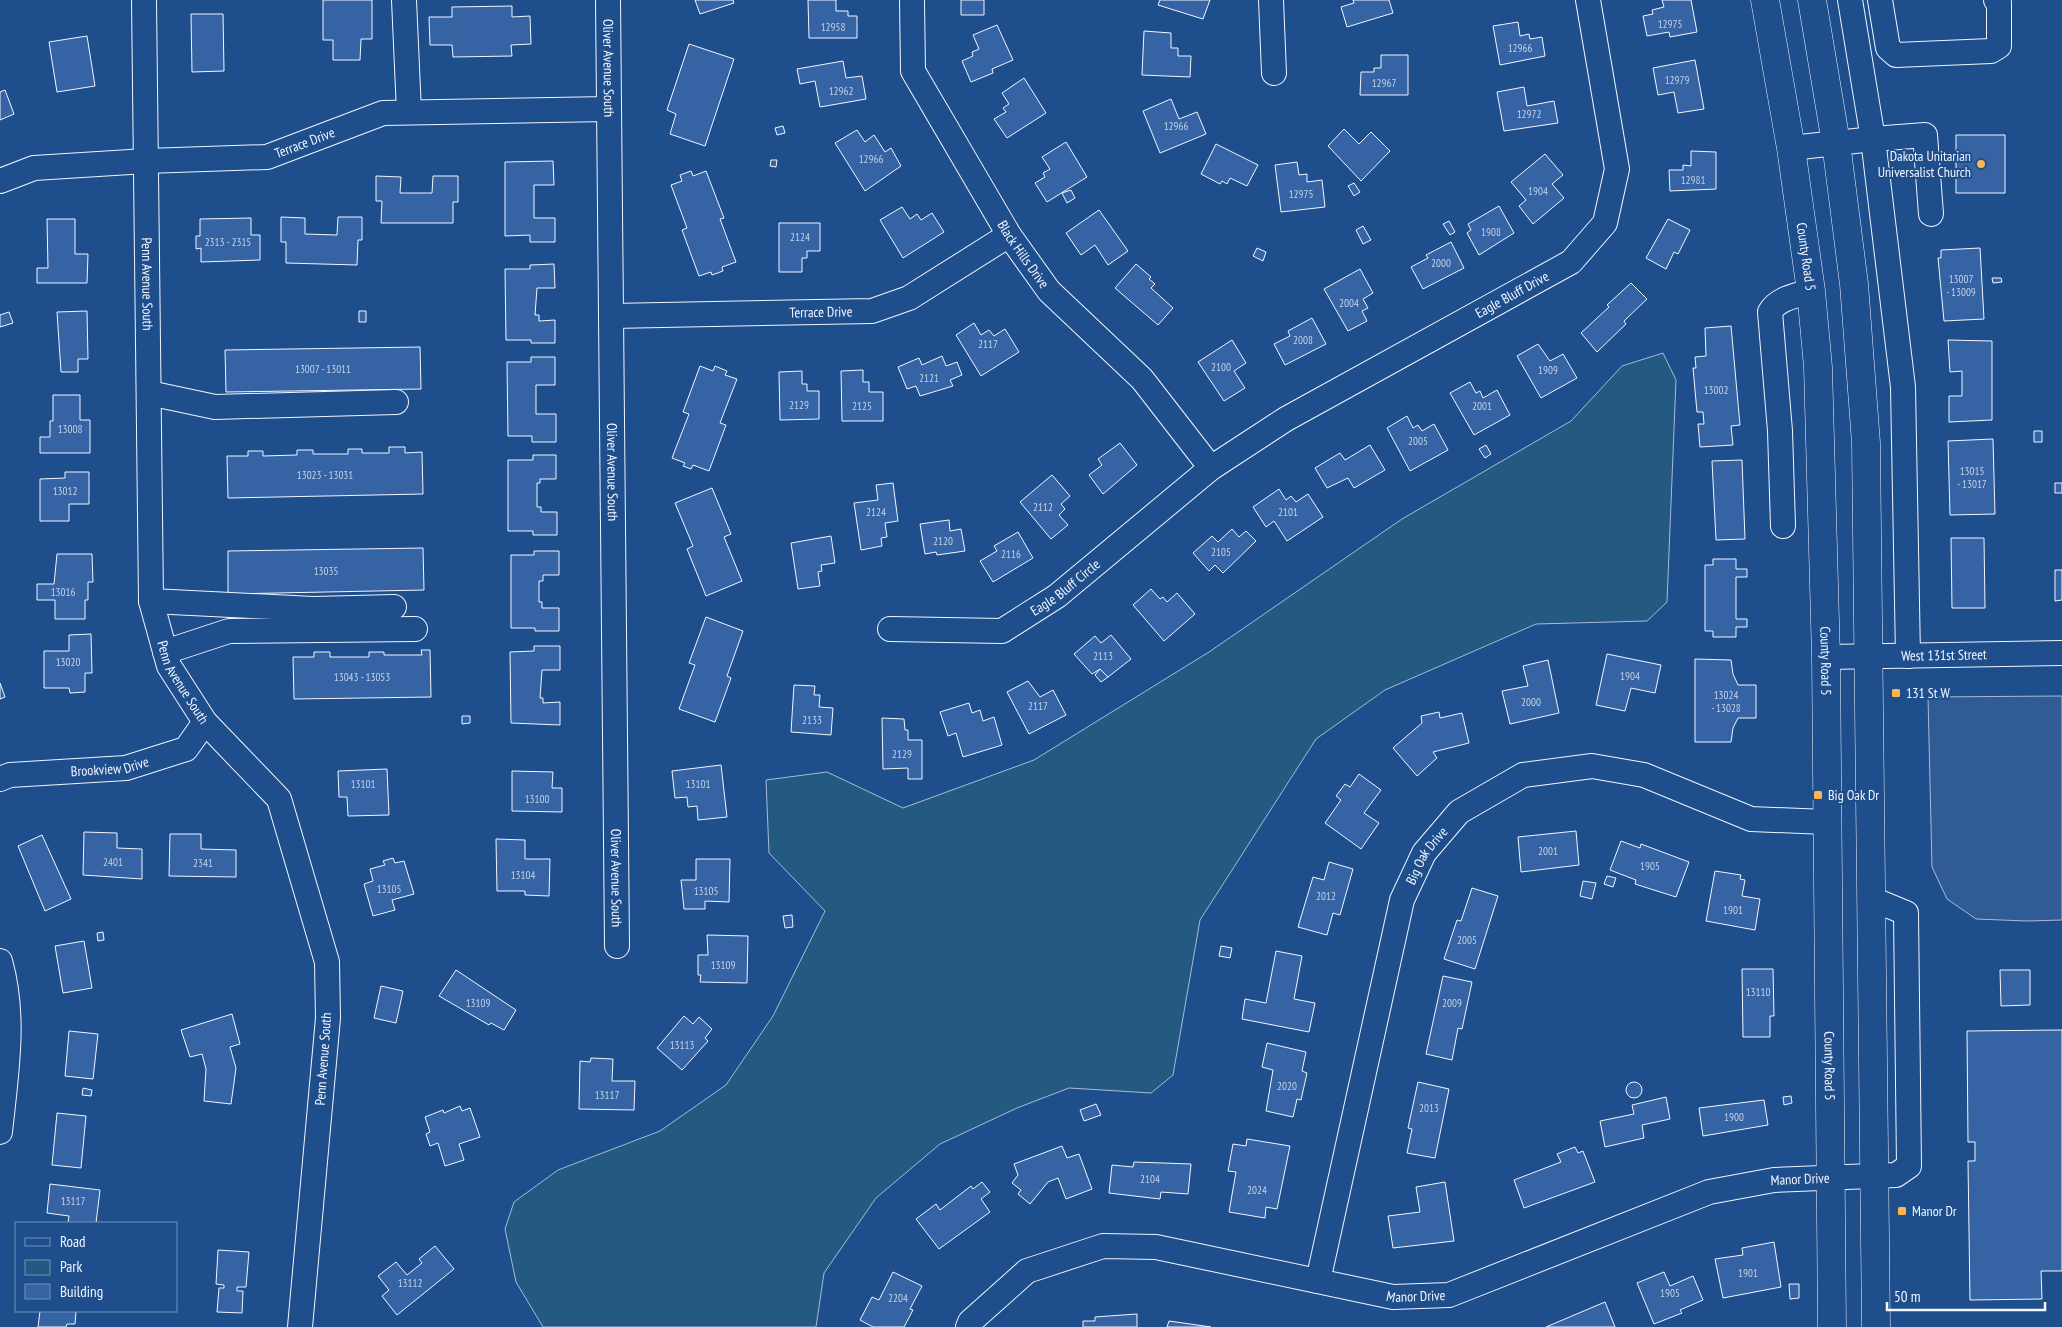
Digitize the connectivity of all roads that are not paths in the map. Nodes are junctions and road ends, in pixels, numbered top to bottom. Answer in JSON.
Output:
{"nodes":[{"id":1,"x":144,"y":0,"type":"edge"},
{"id":2,"x":404,"y":0,"type":"edge"},
{"id":3,"x":608,"y":0,"type":"edge"},
{"id":4,"x":912,"y":0,"type":"edge"},
{"id":5,"x":1271,"y":0,"type":"edge"},
{"id":6,"x":1588,"y":0,"type":"edge"},
{"id":7,"x":1765,"y":0,"type":"edge"},
{"id":8,"x":1812,"y":0,"type":"edge"},
{"id":9,"x":1850,"y":0,"type":"edge"},
{"id":10,"x":1880,"y":0,"type":"edge"},
{"id":11,"x":1996,"y":0,"type":"edge"},
{"id":12,"x":1274,"y":73,"type":"dead end"},
{"id":13,"x":609,"y":109,"type":"junction"},
{"id":14,"x":409,"y":112,"type":"junction"},
{"id":15,"x":1873,"y":138,"type":"junction"},
{"id":16,"x":1836,"y":143,"type":"junction"},
{"id":17,"x":1791,"y":148,"type":"junction"},
{"id":18,"x":146,"y":161,"type":"junction"},
{"id":19,"x":0,"y":181,"type":"edge"},
{"id":20,"x":1931,"y":214,"type":"dead end"},
{"id":21,"x":1009,"y":235,"type":"junction"},
{"id":22,"x":1811,"y":291,"type":"junction"},
{"id":23,"x":611,"y":316,"type":"junction"},
{"id":24,"x":149,"y":393,"type":"junction"},
{"id":25,"x":396,"y":402,"type":"dead end"},
{"id":26,"x":1212,"y":468,"type":"junction"},
{"id":27,"x":1783,"y":526,"type":"dead end"},
{"id":28,"x":151,"y":601,"type":"junction"},
{"id":29,"x":394,"y":607,"type":"dead end"},
{"id":30,"x":415,"y":629,"type":"dead end"},
{"id":31,"x":890,"y":629,"type":"dead end"},
{"id":32,"x":165,"y":652,"type":"junction"},
{"id":33,"x":2062,"y":653,"type":"edge"},
{"id":34,"x":1869,"y":656,"type":"junction"},
{"id":35,"x":1908,"y":656,"type":"junction"},
{"id":36,"x":1826,"y":657,"type":"junction"},
{"id":37,"x":205,"y":722,"type":"junction"},
{"id":38,"x":0,"y":779,"type":"edge"},
{"id":39,"x":1826,"y":822,"type":"junction"},
{"id":40,"x":617,"y":946,"type":"dead end"},
{"id":41,"x":0,"y":961,"type":"edge"},
{"id":42,"x":0,"y":1132,"type":"edge"},
{"id":43,"x":1875,"y":1177,"type":"junction"},
{"id":44,"x":1831,"y":1179,"type":"junction"},
{"id":45,"x":1318,"y":1281,"type":"junction"},
{"id":46,"x":300,"y":1327,"type":"edge"},
{"id":47,"x":968,"y":1327,"type":"edge"},
{"id":48,"x":1832,"y":1327,"type":"edge"},
{"id":49,"x":1876,"y":1327,"type":"edge"}],
"edges":[{"from":1,"to":18,"type":"street","name":"Penn Avenue South"},
{"from":2,"to":14,"type":"street"},
{"from":3,"to":13,"type":"street","name":"Oliver Avenue South"},
{"from":4,"to":21,"type":"street","name":"Black Hills Drive"},
{"from":5,"to":12,"type":"street"},
{"from":6,"to":26,"type":"street","name":"Eagle Bluff Drive"},
{"from":7,"to":17,"type":"main road","name":"County Road 5"},
{"from":8,"to":16,"type":"main road"},
{"from":9,"to":15,"type":"street"},
{"from":10,"to":11,"type":"street"},
{"from":13,"to":14,"type":"street","name":"Terrace Drive"},
{"from":13,"to":23,"type":"street","name":"Oliver Avenue South"},
{"from":14,"to":18,"type":"street","name":"Terrace Drive"},
{"from":15,"to":16,"type":"street"},
{"from":15,"to":20,"type":"street"},
{"from":15,"to":35,"type":"street"},
{"from":16,"to":17,"type":"street"},
{"from":16,"to":34,"type":"main road"},
{"from":17,"to":22,"type":"main road","name":"County Road 5"},
{"from":18,"to":19,"type":"street","name":"Terrace Drive"},
{"from":18,"to":24,"type":"street","name":"Penn Avenue South"},
{"from":21,"to":23,"type":"street","name":"Terrace Drive"},
{"from":21,"to":26,"type":"street","name":"Black Hills Drive"},
{"from":22,"to":27,"type":"street"},
{"from":22,"to":36,"type":"main road","name":"County Road 5"},
{"from":23,"to":40,"type":"street","name":"Oliver Avenue South"},
{"from":24,"to":25,"type":"street"},
{"from":24,"to":28,"type":"street","name":"Penn Avenue South"},
{"from":26,"to":31,"type":"street","name":"Eagle Bluff Circle"},
{"from":28,"to":29,"type":"street"},
{"from":28,"to":32,"type":"street","name":"Penn Avenue South"},
{"from":30,"to":32,"type":"street"},
{"from":32,"to":37,"type":"street","name":"Penn Avenue South"},
{"from":33,"to":35,"type":"street","name":"West 131st Street"},
{"from":34,"to":35,"type":"street","name":"West 131st Street"},
{"from":34,"to":36,"type":"street","name":"West 131st Street"},
{"from":34,"to":43,"type":"main road"},
{"from":36,"to":39,"type":"main road","name":"County Road 5"},
{"from":37,"to":38,"type":"street","name":"Brookview Drive"},
{"from":37,"to":46,"type":"street","name":"Penn Avenue South"},
{"from":39,"to":44,"type":"main road","name":"County Road 5"},
{"from":39,"to":45,"type":"street","name":"Big Oak Drive"},
{"from":41,"to":42,"type":"street"},
{"from":43,"to":44,"type":"street","name":"Manor Drive"},
{"from":43,"to":49,"type":"main road"},
{"from":44,"to":45,"type":"street","name":"Manor Drive"},
{"from":44,"to":48,"type":"main road","name":"County Road 5"},
{"from":45,"to":47,"type":"street","name":"Manor Drive"}]}
